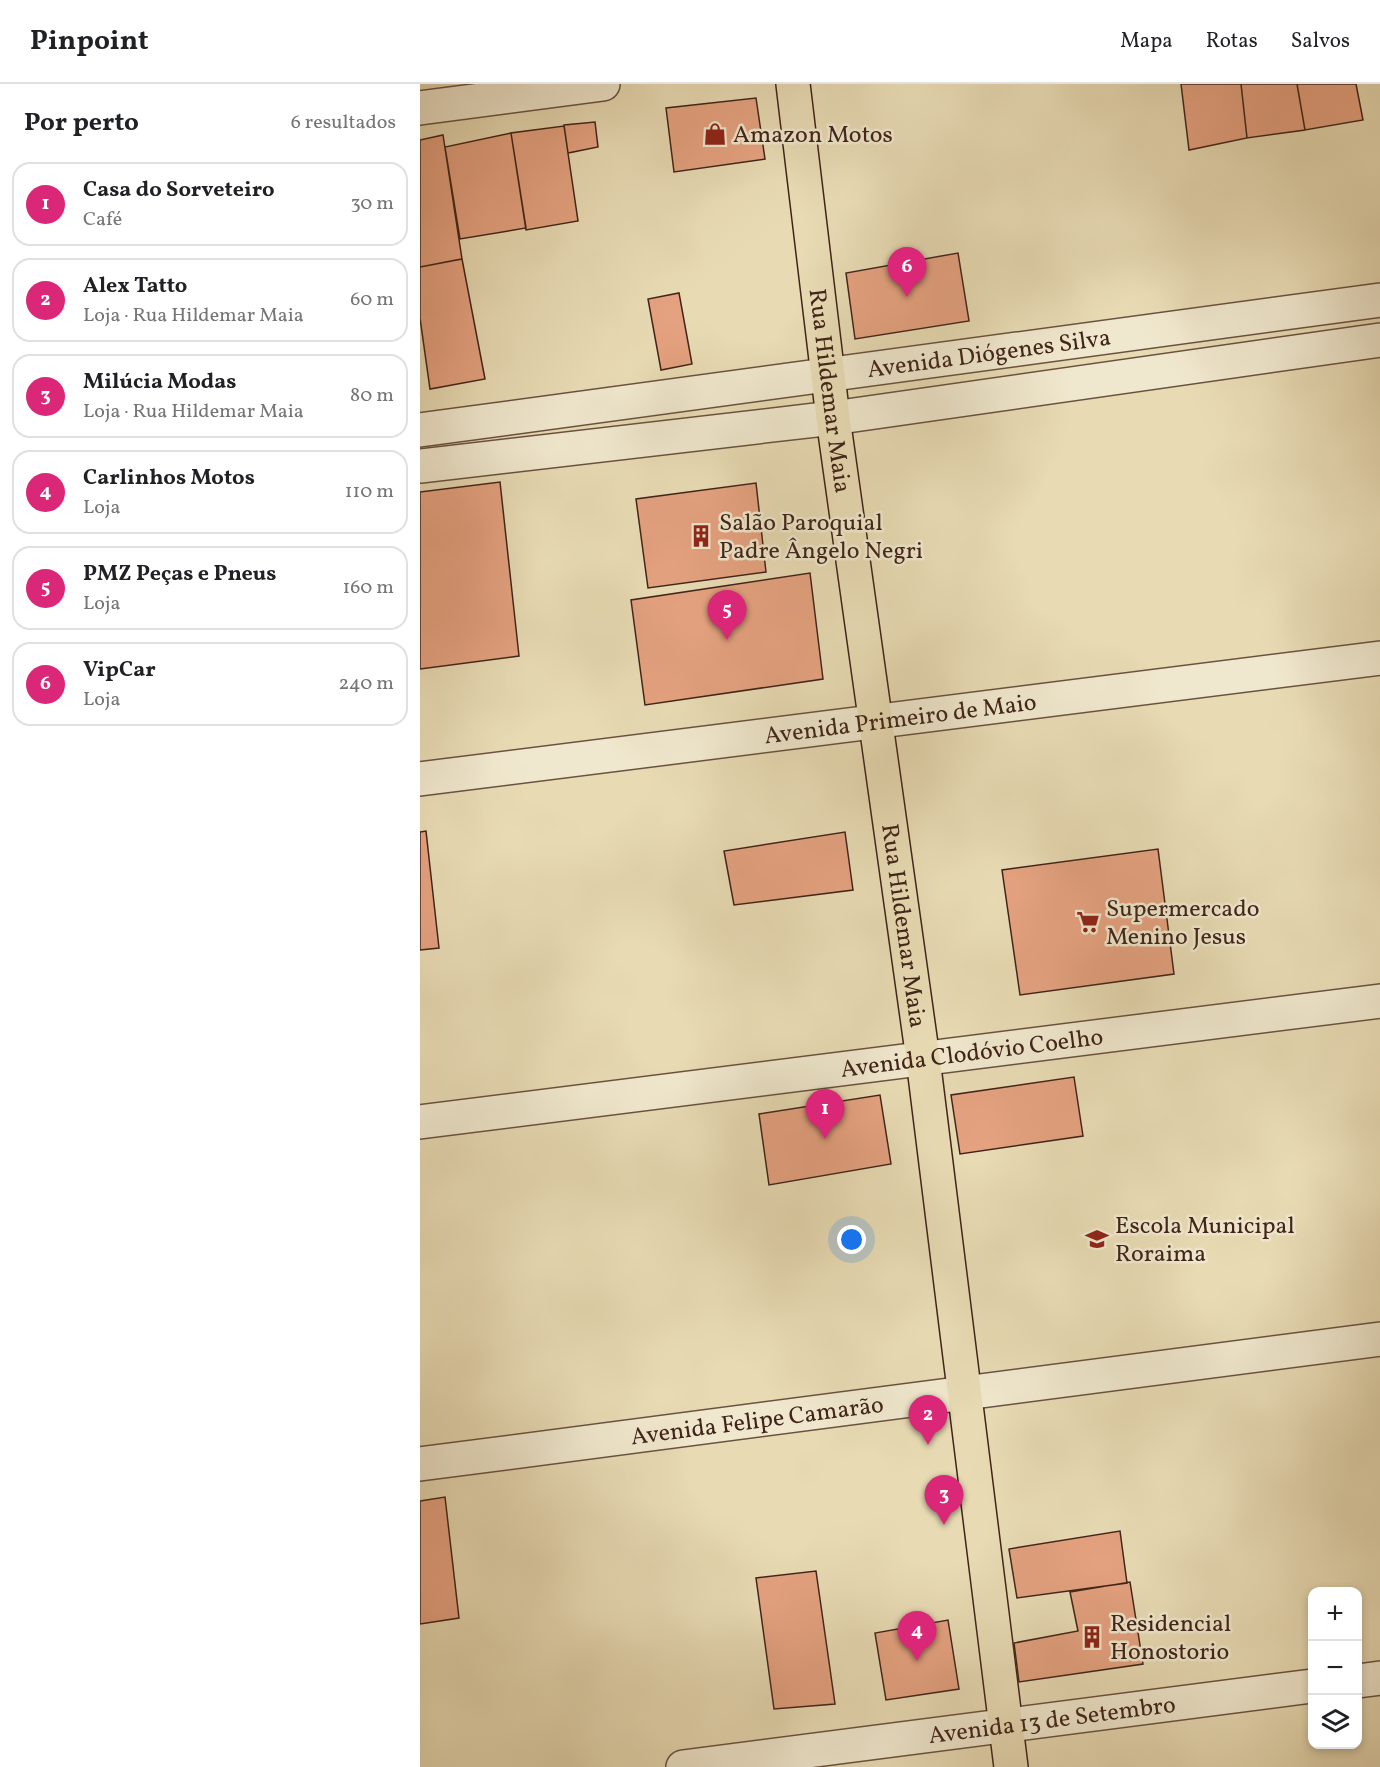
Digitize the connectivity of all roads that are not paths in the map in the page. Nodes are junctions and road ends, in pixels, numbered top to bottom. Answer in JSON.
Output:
{"nodes":[{"id":1,"x":603,"y":84,"type":"edge"},
{"id":2,"x":793,"y":84,"type":"edge"},
{"id":3,"x":420,"y":108,"type":"edge"},
{"id":4,"x":1380,"y":300,"type":"edge"},
{"id":5,"x":1296,"y":310,"type":"junction"},
{"id":6,"x":1380,"y":340,"type":"edge"},
{"id":7,"x":1303,"y":352,"type":"junction"},
{"id":8,"x":828,"y":374,"type":"junction"},
{"id":9,"x":833,"y":418,"type":"junction"},
{"id":10,"x":420,"y":430,"type":"edge"},
{"id":11,"x":420,"y":466,"type":"edge"},
{"id":12,"x":1380,"y":658,"type":"edge"},
{"id":13,"x":876,"y":722,"type":"junction"},
{"id":14,"x":420,"y":779,"type":"edge"},
{"id":15,"x":1380,"y":1001,"type":"edge"},
{"id":16,"x":922,"y":1059,"type":"junction"},
{"id":17,"x":420,"y":1122,"type":"edge"},
{"id":18,"x":1380,"y":1339,"type":"edge"},
{"id":19,"x":966,"y":1393,"type":"junction"},
{"id":20,"x":420,"y":1464,"type":"edge"},
{"id":21,"x":1380,"y":1678,"type":"edge"},
{"id":22,"x":1362,"y":1680,"type":"edge"},
{"id":23,"x":1308,"y":1687,"type":"edge"},
{"id":24,"x":1006,"y":1727,"type":"junction"},
{"id":25,"x":683,"y":1767,"type":"edge"},
{"id":26,"x":1011,"y":1767,"type":"edge"}],
"edges":[{"from":1,"to":3,"type":"street"},
{"from":2,"to":8,"type":"main road","name":"Rua Hildemar Maia"},
{"from":4,"to":5,"type":"street","name":"Avenida Diógenes Silva"},
{"from":5,"to":7,"type":"street"},
{"from":5,"to":8,"type":"street","name":"Avenida Diógenes Silva"},
{"from":6,"to":7,"type":"street","name":"Avenida Diógenes Silva"},
{"from":7,"to":9,"type":"street","name":"Avenida Diógenes Silva"},
{"from":8,"to":9,"type":"main road","name":"Rua Hildemar Maia"},
{"from":8,"to":10,"type":"street","name":"Avenida Diógenes Silva"},
{"from":9,"to":11,"type":"street","name":"Avenida Diógenes Silva"},
{"from":9,"to":13,"type":"main road","name":"Rua Hildemar Maia"},
{"from":12,"to":13,"type":"street","name":"Avenida Primeiro de Maio"},
{"from":13,"to":14,"type":"street","name":"Avenida Primeiro de Maio"},
{"from":13,"to":16,"type":"main road","name":"Rua Hildemar Maia"},
{"from":15,"to":16,"type":"street","name":"Avenida Clodóvio Coelho"},
{"from":16,"to":17,"type":"street","name":"Avenida Clodóvio Coelho"},
{"from":16,"to":19,"type":"main road","name":"Rua Hildemar Maia"},
{"from":18,"to":19,"type":"street","name":"Avenida Felipe Camarão"},
{"from":19,"to":20,"type":"street","name":"Avenida Felipe Camarão"},
{"from":19,"to":24,"type":"main road","name":"Rua Hildemar Maia"},
{"from":21,"to":22,"type":"street"},
{"from":23,"to":24,"type":"street","name":"Avenida 13 de Setembro"},
{"from":24,"to":25,"type":"street","name":"Avenida 13 de Setembro"},
{"from":24,"to":26,"type":"main road","name":"Rua Hildemar Maia"}]}
